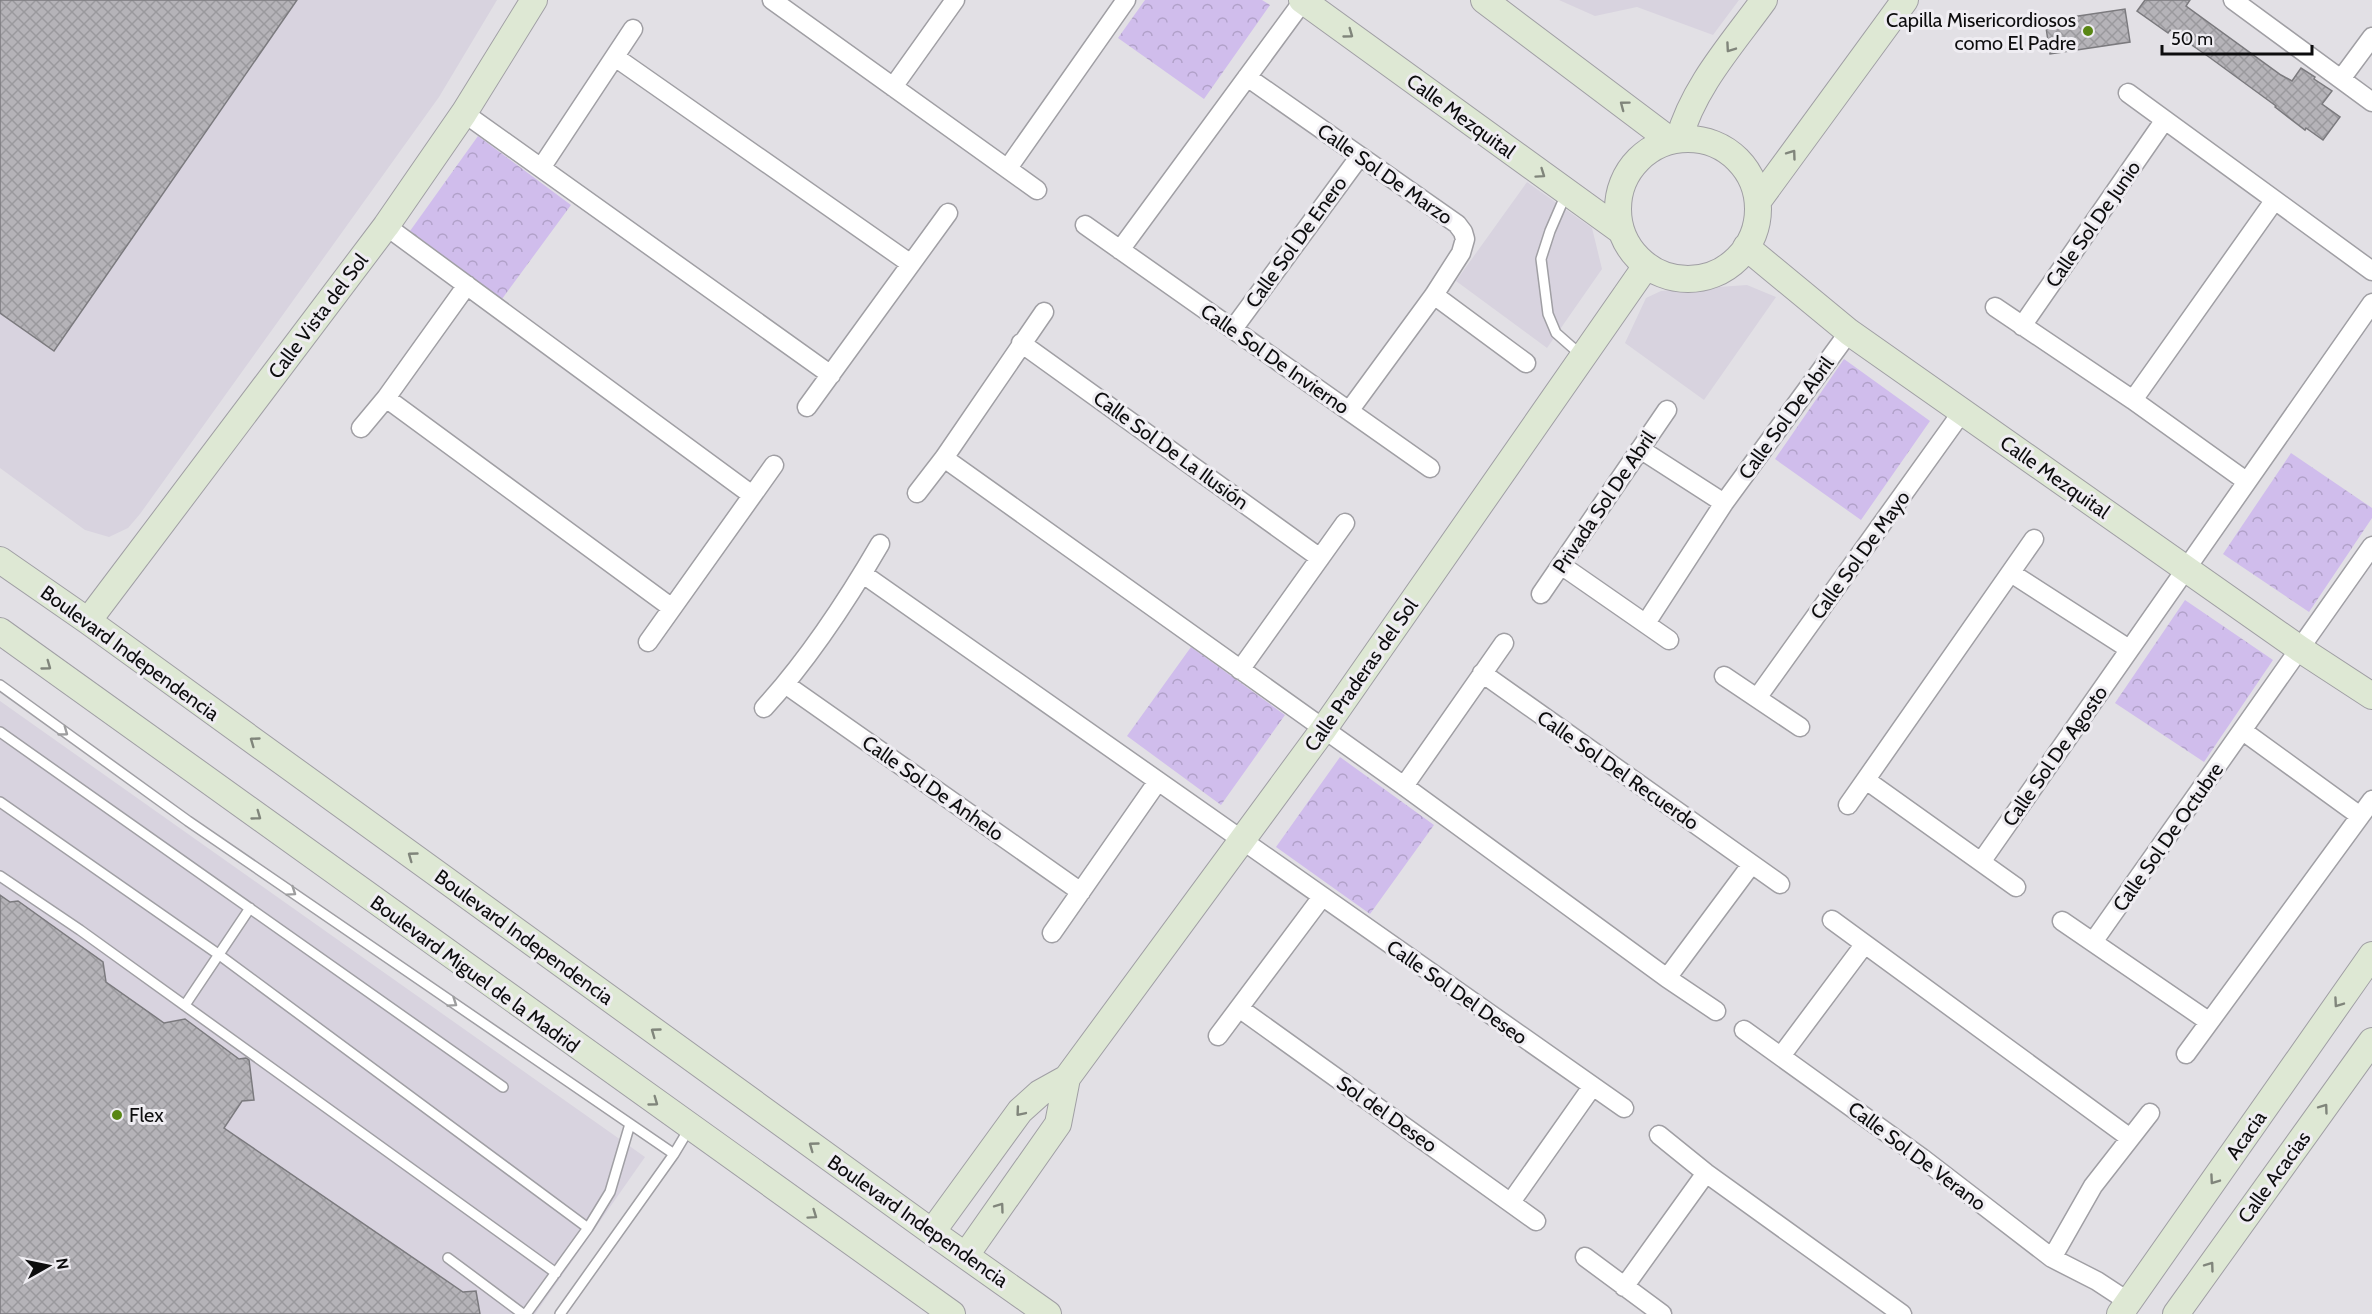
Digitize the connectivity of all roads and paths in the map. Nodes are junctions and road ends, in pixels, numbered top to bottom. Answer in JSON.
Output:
{"nodes":[{"id":1,"x":534,"y":0,"type":"edge"},
{"id":2,"x":772,"y":0,"type":"edge"},
{"id":3,"x":955,"y":0,"type":"edge"},
{"id":4,"x":1126,"y":0,"type":"edge"},
{"id":5,"x":1484,"y":0,"type":"edge"},
{"id":6,"x":1764,"y":0,"type":"edge"},
{"id":7,"x":1905,"y":0,"type":"edge"},
{"id":8,"x":2234,"y":0,"type":"edge"},
{"id":9,"x":1303,"y":1,"type":"edge"},
{"id":10,"x":633,"y":29,"type":"dead end"},
{"id":11,"x":2372,"y":37,"type":"edge"},
{"id":12,"x":615,"y":57,"type":"junction"},
{"id":13,"x":1247,"y":77,"type":"junction"},
{"id":14,"x":2341,"y":80,"type":"junction"},
{"id":15,"x":893,"y":87,"type":"junction"},
{"id":16,"x":2128,"y":93,"type":"dead end"},
{"id":17,"x":2372,"y":102,"type":"edge"},
{"id":18,"x":464,"y":113,"type":"junction"},
{"id":19,"x":2164,"y":121,"type":"junction"},
{"id":20,"x":1675,"y":140,"type":"junction"},
{"id":21,"x":1360,"y":156,"type":"junction"},
{"id":22,"x":541,"y":168,"type":"junction"},
{"id":23,"x":1008,"y":168,"type":"junction"},
{"id":24,"x":1037,"y":190,"type":"dead end"},
{"id":25,"x":1567,"y":192,"type":"junction"},
{"id":26,"x":1758,"y":201,"type":"junction"},
{"id":27,"x":2274,"y":201,"type":"junction"},
{"id":28,"x":948,"y":213,"type":"dead end"},
{"id":29,"x":1085,"y":225,"type":"dead end"},
{"id":30,"x":386,"y":226,"type":"junction"},
{"id":31,"x":1621,"y":231,"type":"junction"},
{"id":32,"x":1746,"y":248,"type":"junction"},
{"id":33,"x":1120,"y":250,"type":"junction"},
{"id":34,"x":911,"y":264,"type":"junction"},
{"id":35,"x":1646,"y":266,"type":"junction"},
{"id":36,"x":2372,"y":271,"type":"edge"},
{"id":37,"x":467,"y":285,"type":"junction"},
{"id":38,"x":1434,"y":296,"type":"junction"},
{"id":39,"x":2372,"y":303,"type":"edge"},
{"id":40,"x":1995,"y":307,"type":"dead end"},
{"id":41,"x":1044,"y":312,"type":"dead end"},
{"id":42,"x":2022,"y":326,"type":"junction"},
{"id":43,"x":1233,"y":329,"type":"junction"},
{"id":44,"x":1849,"y":332,"type":"junction"},
{"id":45,"x":1022,"y":343,"type":"junction"},
{"id":46,"x":1582,"y":356,"type":"junction"},
{"id":47,"x":1526,"y":363,"type":"dead end"},
{"id":48,"x":831,"y":375,"type":"junction"},
{"id":49,"x":386,"y":398,"type":"junction"},
{"id":50,"x":2133,"y":400,"type":"junction"},
{"id":51,"x":807,"y":407,"type":"dead end"},
{"id":52,"x":1667,"y":410,"type":"dead end"},
{"id":53,"x":1349,"y":411,"type":"junction"},
{"id":54,"x":1962,"y":412,"type":"junction"},
{"id":55,"x":361,"y":428,"type":"dead end"},
{"id":56,"x":1640,"y":449,"type":"junction"},
{"id":57,"x":945,"y":458,"type":"junction"},
{"id":58,"x":774,"y":465,"type":"dead end"},
{"id":59,"x":1430,"y":468,"type":"dead end"},
{"id":60,"x":2246,"y":481,"type":"junction"},
{"id":61,"x":917,"y":493,"type":"dead end"},
{"id":62,"x":752,"y":495,"type":"junction"},
{"id":63,"x":1724,"y":503,"type":"junction"},
{"id":64,"x":1345,"y":523,"type":"dead end"},
{"id":65,"x":2034,"y":538,"type":"dead end"},
{"id":66,"x":880,"y":544,"type":"dead end"},
{"id":67,"x":2369,"y":556,"type":"edge"},
{"id":68,"x":1320,"y":558,"type":"junction"},
{"id":69,"x":0,"y":560,"type":"edge"},
{"id":70,"x":1561,"y":565,"type":"junction"},
{"id":71,"x":2187,"y":568,"type":"junction"},
{"id":72,"x":2011,"y":573,"type":"junction"},
{"id":73,"x":863,"y":574,"type":"junction"},
{"id":74,"x":1541,"y":594,"type":"dead end"},
{"id":75,"x":672,"y":608,"type":"junction"},
{"id":76,"x":88,"y":621,"type":"junction"},
{"id":77,"x":1646,"y":623,"type":"junction"},
{"id":78,"x":0,"y":632,"type":"edge"},
{"id":79,"x":1669,"y":640,"type":"dead end"},
{"id":80,"x":648,"y":642,"type":"dead end"},
{"id":81,"x":1504,"y":643,"type":"dead end"},
{"id":82,"x":2129,"y":649,"type":"junction"},
{"id":83,"x":2300,"y":649,"type":"junction"},
{"id":84,"x":1240,"y":670,"type":"junction"},
{"id":85,"x":1482,"y":673,"type":"junction"},
{"id":86,"x":1724,"y":676,"type":"dead end"},
{"id":87,"x":785,"y":684,"type":"junction"},
{"id":88,"x":0,"y":685,"type":"edge"},
{"id":89,"x":2372,"y":696,"type":"edge"},
{"id":90,"x":1757,"y":698,"type":"junction"},
{"id":91,"x":764,"y":708,"type":"dead end"},
{"id":92,"x":1800,"y":727,"type":"dead end"},
{"id":93,"x":1323,"y":730,"type":"junction"},
{"id":94,"x":2243,"y":731,"type":"junction"},
{"id":95,"x":0,"y":732,"type":"edge"},
{"id":96,"x":1866,"y":780,"type":"junction"},
{"id":97,"x":1158,"y":781,"type":"junction"},
{"id":98,"x":1404,"y":786,"type":"junction"},
{"id":99,"x":2372,"y":800,"type":"edge"},
{"id":100,"x":0,"y":802,"type":"edge"},
{"id":101,"x":1848,"y":805,"type":"dead end"},
{"id":102,"x":2360,"y":816,"type":"junction"},
{"id":103,"x":1240,"y":839,"type":"junction"},
{"id":104,"x":1981,"y":862,"type":"junction"},
{"id":105,"x":1751,"y":865,"type":"junction"},
{"id":106,"x":0,"y":876,"type":"edge"},
{"id":107,"x":1780,"y":884,"type":"dead end"},
{"id":108,"x":2016,"y":887,"type":"dead end"},
{"id":109,"x":1080,"y":892,"type":"junction"},
{"id":110,"x":1322,"y":897,"type":"junction"},
{"id":111,"x":250,"y":908,"type":"junction"},
{"id":112,"x":1832,"y":920,"type":"dead end"},
{"id":113,"x":2062,"y":921,"type":"dead end"},
{"id":114,"x":1052,"y":933,"type":"dead end"},
{"id":115,"x":2093,"y":942,"type":"junction"},
{"id":116,"x":1864,"y":945,"type":"junction"},
{"id":117,"x":218,"y":954,"type":"junction"},
{"id":118,"x":2372,"y":955,"type":"edge"},
{"id":119,"x":1667,"y":978,"type":"junction"},
{"id":120,"x":185,"y":1005,"type":"junction"},
{"id":121,"x":1239,"y":1008,"type":"junction"},
{"id":122,"x":1716,"y":1011,"type":"dead end"},
{"id":123,"x":2208,"y":1021,"type":"junction"},
{"id":124,"x":1744,"y":1030,"type":"dead end"},
{"id":125,"x":1218,"y":1036,"type":"dead end"},
{"id":126,"x":2372,"y":1041,"type":"edge"},
{"id":127,"x":2186,"y":1054,"type":"dead end"},
{"id":128,"x":1781,"y":1056,"type":"junction"},
{"id":129,"x":1067,"y":1078,"type":"junction"},
{"id":130,"x":503,"y":1087,"type":"dead end"},
{"id":131,"x":1592,"y":1087,"type":"junction"},
{"id":132,"x":1624,"y":1108,"type":"dead end"},
{"id":133,"x":2150,"y":1113,"type":"dead end"},
{"id":134,"x":630,"y":1124,"type":"junction"},
{"id":135,"x":690,"y":1128,"type":"junction"},
{"id":136,"x":1659,"y":1135,"type":"dead end"},
{"id":137,"x":2130,"y":1138,"type":"junction"},
{"id":138,"x":674,"y":1154,"type":"junction"},
{"id":139,"x":1706,"y":1173,"type":"junction"},
{"id":140,"x":1511,"y":1202,"type":"junction"},
{"id":141,"x":1536,"y":1221,"type":"dead end"},
{"id":142,"x":588,"y":1228,"type":"junction"},
{"id":143,"x":932,"y":1232,"type":"junction"},
{"id":144,"x":966,"y":1255,"type":"junction"},
{"id":145,"x":1585,"y":1257,"type":"dead end"},
{"id":146,"x":448,"y":1258,"type":"dead end"},
{"id":147,"x":2052,"y":1258,"type":"junction"},
{"id":148,"x":556,"y":1273,"type":"junction"},
{"id":149,"x":1623,"y":1287,"type":"junction"},
{"id":150,"x":2124,"y":1308,"type":"edge"},
{"id":151,"x":525,"y":1314,"type":"edge"},
{"id":152,"x":560,"y":1314,"type":"edge"},
{"id":153,"x":952,"y":1314,"type":"edge"},
{"id":154,"x":1048,"y":1314,"type":"edge"},
{"id":155,"x":1662,"y":1314,"type":"edge"},
{"id":156,"x":1902,"y":1314,"type":"edge"},
{"id":157,"x":2176,"y":1314,"type":"edge"}],
"edges":[{"from":1,"to":18,"type":"street","name":"Calle Vista del Sol"},
{"from":2,"to":15,"type":"street"},
{"from":3,"to":15,"type":"street"},
{"from":4,"to":23,"type":"street"},
{"from":20,"to":5,"type":"street","one_way":true},
{"from":6,"to":20,"type":"street","one_way":true},
{"from":26,"to":7,"type":"street","one_way":true},
{"from":8,"to":14,"type":"street"},
{"from":9,"to":13,"type":"street"},
{"from":9,"to":25,"type":"street","name":"Calle Mezquital","one_way":true},
{"from":10,"to":12,"type":"street"},
{"from":11,"to":14,"type":"street"},
{"from":12,"to":22,"type":"street"},
{"from":12,"to":34,"type":"street"},
{"from":13,"to":21,"type":"street","name":"Calle Sol De Marzo"},
{"from":13,"to":33,"type":"street"},
{"from":14,"to":17,"type":"street"},
{"from":15,"to":23,"type":"street"},
{"from":16,"to":19,"type":"street"},
{"from":18,"to":22,"type":"street"},
{"from":18,"to":30,"type":"street","name":"Calle Vista del Sol"},
{"from":19,"to":27,"type":"street"},
{"from":19,"to":42,"type":"street","name":"Calle Sol De Junio"},
{"from":20,"to":26,"type":"street"},
{"from":20,"to":31,"type":"street"},
{"from":21,"to":38,"type":"street","name":"Calle Sol De Marzo"},
{"from":21,"to":43,"type":"street","name":"Calle Sol De Enero"},
{"from":22,"to":48,"type":"street"},
{"from":23,"to":24,"type":"street"},
{"from":25,"to":31,"type":"street","name":"Calle Mezquital"},
{"from":25,"to":46,"type":"lane"},
{"from":26,"to":32,"type":"street"},
{"from":27,"to":36,"type":"street"},
{"from":27,"to":50,"type":"street"},
{"from":28,"to":34,"type":"street"},
{"from":29,"to":33,"type":"street","name":"Calle Sol De Invierno"},
{"from":30,"to":37,"type":"street"},
{"from":30,"to":76,"type":"street","name":"Calle Vista del Sol"},
{"from":31,"to":35,"type":"street"},
{"from":32,"to":35,"type":"street"},
{"from":32,"to":44,"type":"street","name":"Calle Mezquital"},
{"from":33,"to":43,"type":"street","name":"Calle Sol De Invierno"},
{"from":34,"to":48,"type":"street"},
{"from":35,"to":46,"type":"street","name":"Calle Praderas del Sol"},
{"from":37,"to":49,"type":"street"},
{"from":37,"to":62,"type":"street"},
{"from":38,"to":47,"type":"street"},
{"from":38,"to":53,"type":"street","name":"Calle Sol De Marzo"},
{"from":39,"to":60,"type":"street"},
{"from":40,"to":42,"type":"street"},
{"from":41,"to":45,"type":"street"},
{"from":42,"to":50,"type":"street"},
{"from":43,"to":53,"type":"street","name":"Calle Sol De Invierno"},
{"from":44,"to":54,"type":"street","name":"Calle Mezquital"},
{"from":44,"to":63,"type":"street","name":"Calle Sol De Abril"},
{"from":45,"to":57,"type":"street"},
{"from":45,"to":68,"type":"street","name":"Calle Sol De La Ilusión"},
{"from":46,"to":93,"type":"street","name":"Calle Praderas del Sol"},
{"from":48,"to":51,"type":"street"},
{"from":49,"to":55,"type":"street"},
{"from":49,"to":75,"type":"street"},
{"from":50,"to":60,"type":"street"},
{"from":52,"to":56,"type":"street","name":"Privada Sol De Abril"},
{"from":53,"to":59,"type":"street","name":"Calle Sol De Invierno"},
{"from":54,"to":71,"type":"street","name":"Calle Mezquital"},
{"from":54,"to":90,"type":"street","name":"Calle Sol De Mayo"},
{"from":56,"to":63,"type":"street"},
{"from":56,"to":70,"type":"street","name":"Privada Sol De Abril"},
{"from":57,"to":61,"type":"street"},
{"from":57,"to":84,"type":"street"},
{"from":58,"to":62,"type":"street"},
{"from":60,"to":71,"type":"street"},
{"from":62,"to":75,"type":"street"},
{"from":63,"to":77,"type":"street","name":"Calle Sol De Abril"},
{"from":64,"to":68,"type":"street"},
{"from":65,"to":72,"type":"street"},
{"from":66,"to":73,"type":"street"},
{"from":67,"to":83,"type":"street","name":"Calle Sol De Octubre"},
{"from":68,"to":84,"type":"street"},
{"from":69,"to":76,"type":"street","name":"Boulevard Independencia"},
{"from":70,"to":74,"type":"street","name":"Privada Sol De Abril"},
{"from":70,"to":77,"type":"street"},
{"from":71,"to":82,"type":"street","name":"Calle Sol De Agosto"},
{"from":71,"to":83,"type":"street","name":"Calle Mezquital"},
{"from":72,"to":82,"type":"street"},
{"from":72,"to":96,"type":"street"},
{"from":73,"to":87,"type":"street"},
{"from":73,"to":97,"type":"street"},
{"from":75,"to":80,"type":"street"},
{"from":143,"to":76,"type":"street","name":"Boulevard Independencia","one_way":true},
{"from":77,"to":79,"type":"street"},
{"from":78,"to":135,"type":"street","name":"Boulevard Miguel de la Madrid","one_way":true},
{"from":81,"to":85,"type":"street"},
{"from":82,"to":104,"type":"street","name":"Calle Sol De Agosto"},
{"from":83,"to":89,"type":"street","name":"Calle Mezquital"},
{"from":83,"to":94,"type":"street","name":"Calle Sol De Octubre"},
{"from":84,"to":93,"type":"street"},
{"from":85,"to":98,"type":"street"},
{"from":85,"to":105,"type":"street","name":"Calle Sol Del Recuerdo"},
{"from":86,"to":90,"type":"street"},
{"from":87,"to":91,"type":"street"},
{"from":87,"to":109,"type":"street","name":"Calle Sol De Anhelo"},
{"from":88,"to":134,"type":"lane","one_way":true},
{"from":90,"to":92,"type":"street"},
{"from":93,"to":98,"type":"street"},
{"from":93,"to":103,"type":"street","name":"Calle Praderas del Sol"},
{"from":94,"to":102,"type":"street"},
{"from":94,"to":115,"type":"street","name":"Calle Sol De Octubre"},
{"from":95,"to":111,"type":"lane"},
{"from":96,"to":101,"type":"street"},
{"from":96,"to":104,"type":"street"},
{"from":97,"to":103,"type":"street"},
{"from":97,"to":109,"type":"street"},
{"from":98,"to":119,"type":"street"},
{"from":99,"to":102,"type":"street"},
{"from":100,"to":117,"type":"lane"},
{"from":102,"to":123,"type":"street"},
{"from":103,"to":110,"type":"street","name":"Calle Sol Del Deseo"},
{"from":103,"to":129,"type":"street","name":"Calle Praderas del Sol"},
{"from":104,"to":108,"type":"street"},
{"from":105,"to":107,"type":"street","name":"Calle Sol Del Recuerdo"},
{"from":105,"to":119,"type":"street"},
{"from":106,"to":120,"type":"lane"},
{"from":109,"to":114,"type":"street"},
{"from":110,"to":121,"type":"street"},
{"from":110,"to":131,"type":"street","name":"Calle Sol Del Deseo"},
{"from":111,"to":117,"type":"lane"},
{"from":111,"to":130,"type":"lane"},
{"from":112,"to":116,"type":"street"},
{"from":113,"to":115,"type":"street"},
{"from":115,"to":123,"type":"street"},
{"from":116,"to":128,"type":"street"},
{"from":116,"to":137,"type":"street"},
{"from":117,"to":120,"type":"lane"},
{"from":117,"to":142,"type":"lane"},
{"from":118,"to":150,"type":"street","name":"Acacia","one_way":true},
{"from":119,"to":122,"type":"street"},
{"from":120,"to":148,"type":"lane"},
{"from":121,"to":125,"type":"street"},
{"from":121,"to":140,"type":"street","name":"Sol del Deseo"},
{"from":123,"to":127,"type":"street"},
{"from":124,"to":128,"type":"street","name":"Calle Sol De Verano"},
{"from":157,"to":126,"type":"street","name":"Calle Acacias","one_way":true},
{"from":128,"to":147,"type":"street","name":"Calle Sol De Verano"},
{"from":129,"to":143,"type":"street","one_way":true},
{"from":144,"to":129,"type":"street","one_way":true},
{"from":131,"to":132,"type":"street","name":"Calle Sol Del Deseo"},
{"from":131,"to":140,"type":"street"},
{"from":133,"to":137,"type":"street"},
{"from":134,"to":138,"type":"lane"},
{"from":134,"to":142,"type":"lane"},
{"from":135,"to":138,"type":"lane"},
{"from":135,"to":153,"type":"street","name":"Boulevard Miguel de la Madrid","one_way":true},
{"from":136,"to":139,"type":"street"},
{"from":137,"to":147,"type":"street"},
{"from":138,"to":152,"type":"lane"},
{"from":139,"to":149,"type":"street"},
{"from":139,"to":156,"type":"street"},
{"from":140,"to":141,"type":"street","name":"Sol del Deseo"},
{"from":142,"to":148,"type":"lane"},
{"from":143,"to":144,"type":"street","name":"Boulevard Independencia"},
{"from":144,"to":154,"type":"street","name":"Boulevard Independencia"},
{"from":145,"to":149,"type":"street"},
{"from":146,"to":151,"type":"lane"},
{"from":147,"to":150,"type":"street","name":"Calle Sol De Verano"},
{"from":148,"to":151,"type":"lane"},
{"from":149,"to":155,"type":"street"}]}
